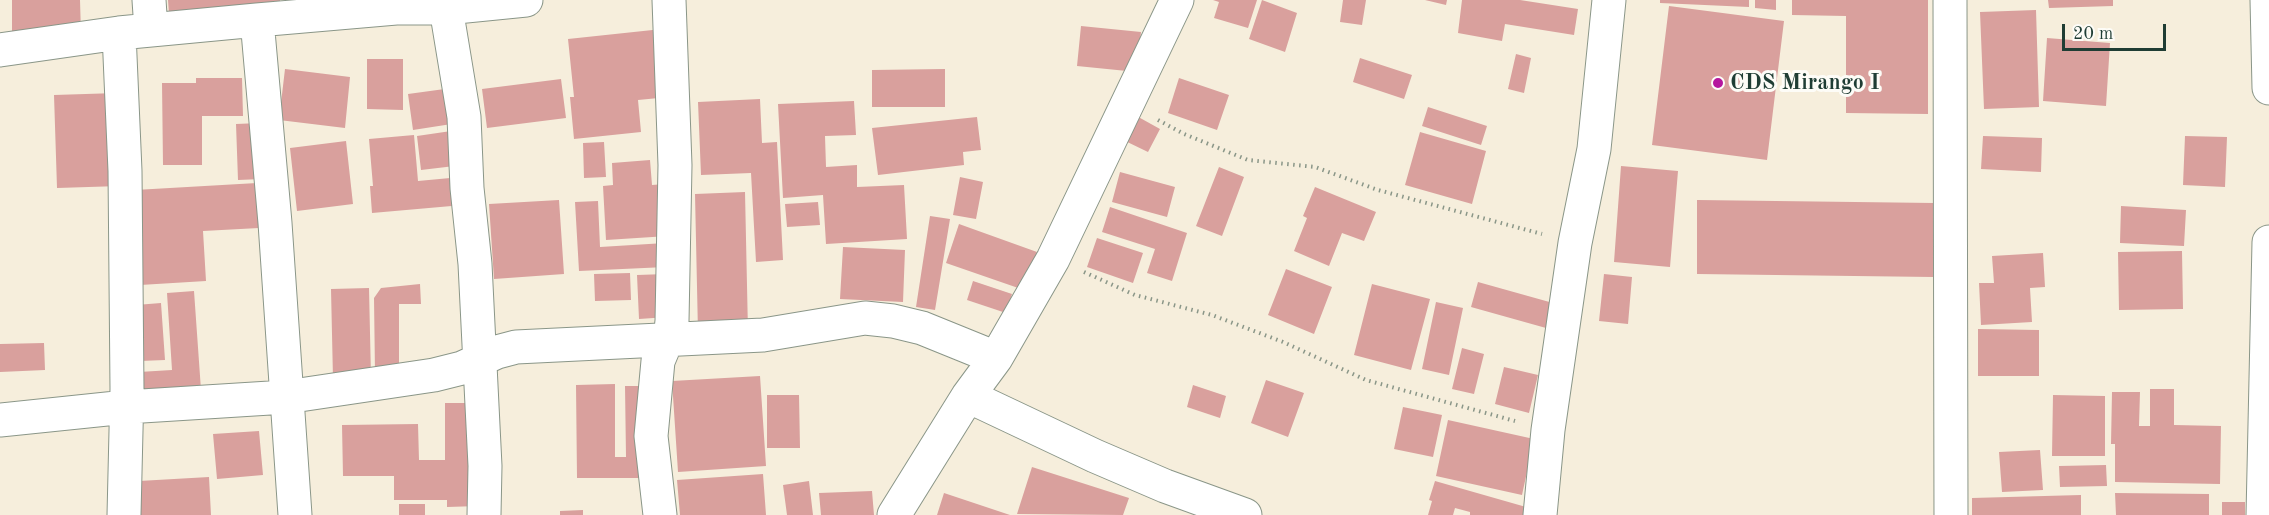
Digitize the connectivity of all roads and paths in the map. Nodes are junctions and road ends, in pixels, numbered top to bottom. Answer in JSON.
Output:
{"nodes":[{"id":1,"x":526,"y":0,"type":"edge"},
{"id":2,"x":669,"y":0,"type":"edge"},
{"id":3,"x":1177,"y":0,"type":"edge"},
{"id":4,"x":1610,"y":0,"type":"edge"},
{"id":5,"x":1950,"y":0,"type":"edge"},
{"id":6,"x":2266,"y":0,"type":"edge"},
{"id":7,"x":396,"y":4,"type":"edge"},
{"id":8,"x":447,"y":8,"type":"junction"},
{"id":9,"x":150,"y":15,"type":"edge"},
{"id":10,"x":257,"y":20,"type":"junction"},
{"id":11,"x":119,"y":33,"type":"junction"},
{"id":12,"x":0,"y":50,"type":"edge"},
{"id":13,"x":2269,"y":88,"type":"edge"},
{"id":14,"x":1128,"y":104,"type":"junction"},
{"id":15,"x":2269,"y":242,"type":"edge"},
{"id":16,"x":1575,"y":243,"type":"junction"},
{"id":17,"x":1053,"y":259,"type":"junction"},
{"id":18,"x":667,"y":340,"type":"junction"},
{"id":19,"x":996,"y":358,"type":"junction"},
{"id":20,"x":479,"y":361,"type":"junction"},
{"id":21,"x":968,"y":396,"type":"junction"},
{"id":22,"x":286,"y":397,"type":"junction"},
{"id":23,"x":126,"y":407,"type":"junction"},
{"id":24,"x":0,"y":420,"type":"edge"},
{"id":25,"x":1548,"y":430,"type":"junction"},
{"id":26,"x":124,"y":515,"type":"edge"},
{"id":27,"x":295,"y":515,"type":"edge"},
{"id":28,"x":484,"y":515,"type":"edge"},
{"id":29,"x":660,"y":515,"type":"edge"},
{"id":30,"x":894,"y":515,"type":"edge"},
{"id":31,"x":1245,"y":515,"type":"edge"},
{"id":32,"x":1540,"y":515,"type":"edge"},
{"id":33,"x":1951,"y":515,"type":"edge"},
{"id":34,"x":2263,"y":515,"type":"edge"}],
"edges":[{"from":1,"to":8,"type":"street"},
{"from":2,"to":18,"type":"street"},
{"from":3,"to":14,"type":"street"},
{"from":4,"to":16,"type":"street"},
{"from":5,"to":33,"type":"street"},
{"from":6,"to":13,"type":"street"},
{"from":7,"to":8,"type":"street"},
{"from":7,"to":10,"type":"street"},
{"from":8,"to":20,"type":"street"},
{"from":9,"to":10,"type":"street"},
{"from":9,"to":11,"type":"street"},
{"from":10,"to":22,"type":"street"},
{"from":11,"to":12,"type":"street"},
{"from":11,"to":23,"type":"street"},
{"from":14,"to":16,"type":"path"},
{"from":14,"to":17,"type":"street"},
{"from":15,"to":34,"type":"street"},
{"from":16,"to":25,"type":"street"},
{"from":17,"to":19,"type":"street"},
{"from":17,"to":25,"type":"path"},
{"from":18,"to":19,"type":"street"},
{"from":18,"to":20,"type":"street"},
{"from":18,"to":29,"type":"street"},
{"from":19,"to":21,"type":"street"},
{"from":20,"to":22,"type":"street"},
{"from":20,"to":28,"type":"street"},
{"from":21,"to":30,"type":"street"},
{"from":21,"to":31,"type":"street"},
{"from":22,"to":23,"type":"street"},
{"from":22,"to":27,"type":"street"},
{"from":23,"to":24,"type":"street"},
{"from":23,"to":26,"type":"street"},
{"from":25,"to":32,"type":"street"}]}
